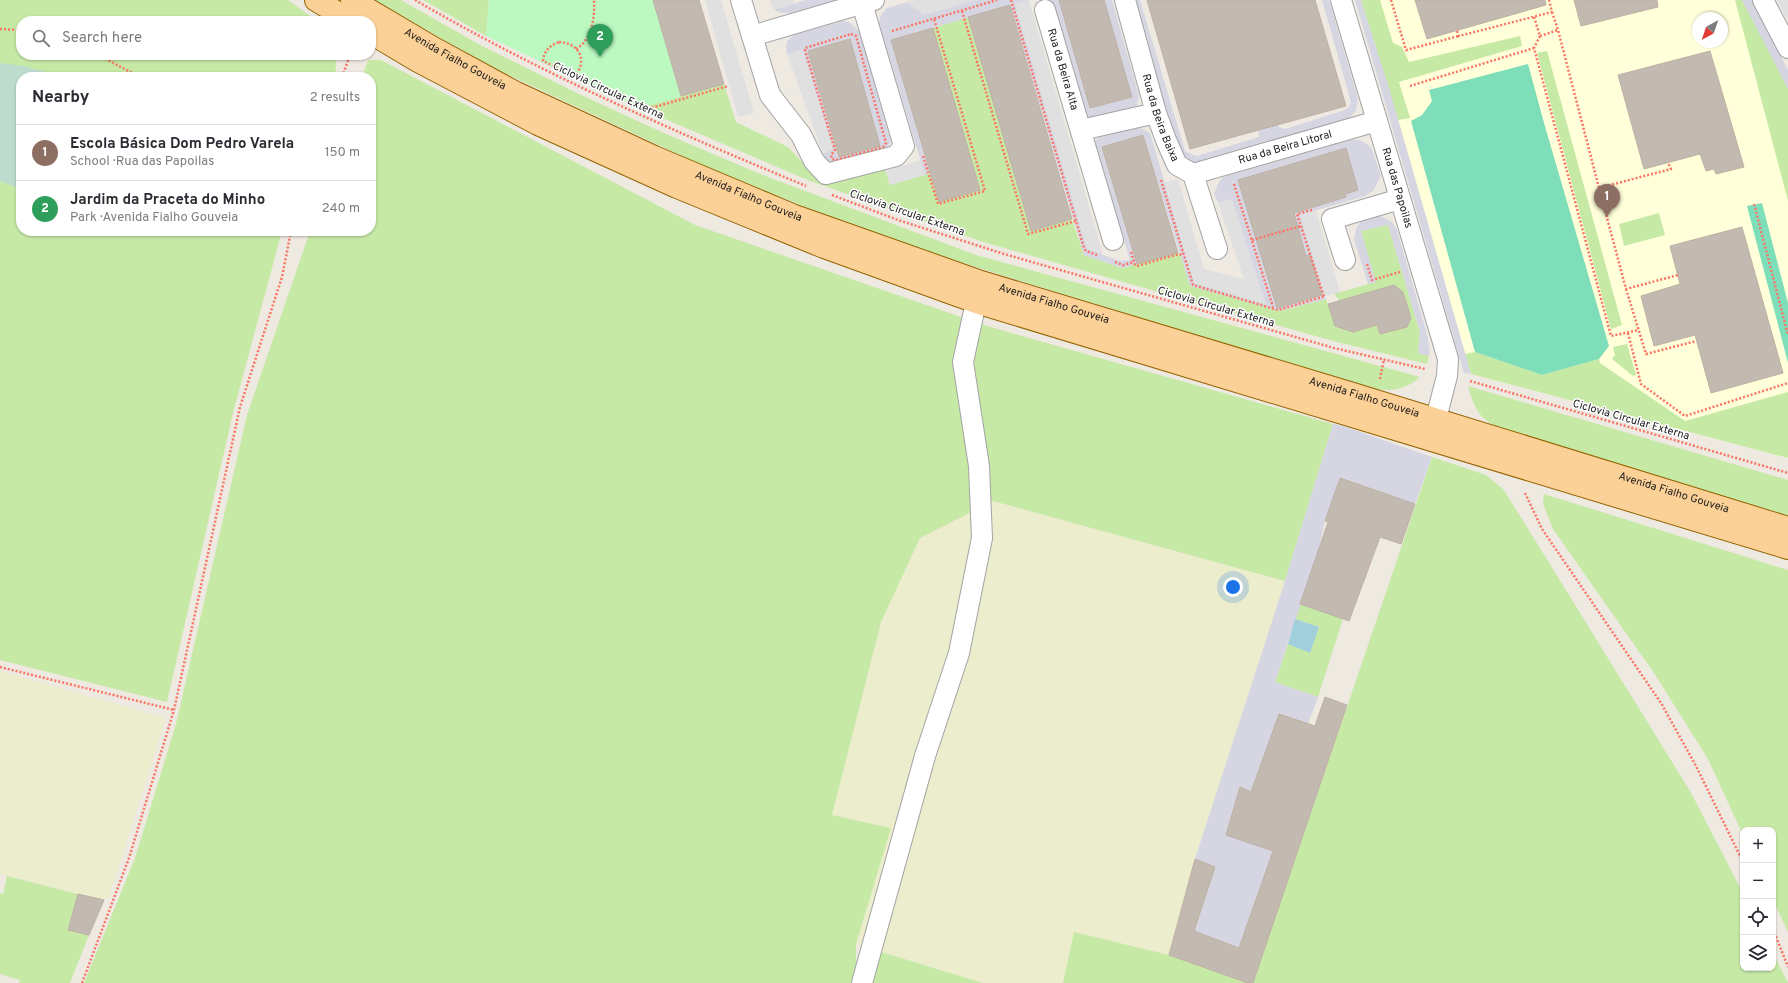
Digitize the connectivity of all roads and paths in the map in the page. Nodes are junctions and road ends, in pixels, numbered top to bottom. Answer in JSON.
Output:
{"nodes":[{"id":1,"x":316,"y":0,"type":"edge"},
{"id":2,"x":352,"y":0,"type":"edge"},
{"id":3,"x":415,"y":0,"type":"edge"},
{"id":4,"x":594,"y":0,"type":"edge"},
{"id":5,"x":741,"y":0,"type":"edge"},
{"id":6,"x":997,"y":0,"type":"edge"},
{"id":7,"x":1011,"y":0,"type":"edge"},
{"id":8,"x":1125,"y":0,"type":"edge"},
{"id":9,"x":1341,"y":0,"type":"edge"},
{"id":10,"x":1391,"y":0,"type":"edge"},
{"id":11,"x":1549,"y":0,"type":"edge"},
{"id":12,"x":1763,"y":0,"type":"edge"},
{"id":13,"x":865,"y":1,"type":"edge"},
{"id":14,"x":1045,"y":10,"type":"dead end"},
{"id":15,"x":962,"y":11,"type":"junction"},
{"id":16,"x":1552,"y":12,"type":"junction"},
{"id":17,"x":343,"y":16,"type":"edge"},
{"id":18,"x":1534,"y":17,"type":"junction"},
{"id":19,"x":934,"y":19,"type":"junction"},
{"id":20,"x":0,"y":29,"type":"edge"},
{"id":21,"x":16,"y":30,"type":"edge"},
{"id":22,"x":1558,"y":30,"type":"junction"},
{"id":23,"x":1457,"y":31,"type":"dead end"},
{"id":24,"x":888,"y":33,"type":"dead end"},
{"id":25,"x":376,"y":36,"type":"edge"},
{"id":26,"x":752,"y":36,"type":"junction"},
{"id":27,"x":1459,"y":36,"type":"junction"},
{"id":28,"x":1540,"y":36,"type":"junction"},
{"id":29,"x":576,"y":48,"type":"junction"},
{"id":30,"x":1534,"y":48,"type":"junction"},
{"id":31,"x":1788,"y":48,"type":"edge"},
{"id":32,"x":108,"y":60,"type":"edge"},
{"id":33,"x":348,"y":60,"type":"edge"},
{"id":34,"x":130,"y":72,"type":"edge"},
{"id":35,"x":344,"y":72,"type":"edge"},
{"id":36,"x":728,"y":86,"type":"dead end"},
{"id":37,"x":1410,"y":86,"type":"dead end"},
{"id":38,"x":644,"y":110,"type":"dead end"},
{"id":39,"x":1156,"y":113,"type":"junction"},
{"id":40,"x":1377,"y":122,"type":"junction"},
{"id":41,"x":1081,"y":130,"type":"junction"},
{"id":42,"x":835,"y":150,"type":"joint"},
{"id":43,"x":922,"y":151,"type":"dead end"},
{"id":44,"x":1668,"y":163,"type":"dead end"},
{"id":45,"x":1159,"y":174,"type":"dead end"},
{"id":46,"x":1193,"y":174,"type":"junction"},
{"id":47,"x":1234,"y":182,"type":"dead end"},
{"id":48,"x":809,"y":187,"type":"dead end"},
{"id":49,"x":1599,"y":188,"type":"junction"},
{"id":50,"x":824,"y":193,"type":"dead end"},
{"id":51,"x":1400,"y":199,"type":"junction"},
{"id":52,"x":1754,"y":204,"type":"dead end"},
{"id":53,"x":1319,"y":208,"type":"dead end"},
{"id":54,"x":1076,"y":221,"type":"junction"},
{"id":55,"x":1301,"y":226,"type":"junction"},
{"id":56,"x":290,"y":236,"type":"edge"},
{"id":57,"x":1252,"y":240,"type":"junction"},
{"id":58,"x":1121,"y":244,"type":"joint"},
{"id":59,"x":1217,"y":249,"type":"dead end"},
{"id":60,"x":1183,"y":256,"type":"junction"},
{"id":61,"x":1101,"y":257,"type":"dead end"},
{"id":62,"x":1365,"y":257,"type":"dead end"},
{"id":63,"x":1108,"y":259,"type":"dead end"},
{"id":64,"x":1345,"y":260,"type":"dead end"},
{"id":65,"x":1134,"y":262,"type":"junction"},
{"id":66,"x":1402,"y":272,"type":"dead end"},
{"id":67,"x":1678,"y":276,"type":"dead end"},
{"id":68,"x":1626,"y":289,"type":"junction"},
{"id":69,"x":976,"y":302,"type":"junction"},
{"id":70,"x":1273,"y":307,"type":"junction"},
{"id":71,"x":1638,"y":330,"type":"junction"},
{"id":72,"x":1628,"y":333,"type":"junction"},
{"id":73,"x":1788,"y":335,"type":"edge"},
{"id":74,"x":1696,"y":341,"type":"dead end"},
{"id":75,"x":1384,"y":360,"type":"junction"},
{"id":76,"x":1425,"y":369,"type":"dead end"},
{"id":77,"x":1379,"y":382,"type":"dead end"},
{"id":78,"x":1470,"y":382,"type":"dead end"},
{"id":79,"x":1788,"y":384,"type":"edge"},
{"id":80,"x":1433,"y":429,"type":"junction"},
{"id":81,"x":1519,"y":465,"type":"junction"},
{"id":82,"x":1788,"y":473,"type":"edge"},
{"id":83,"x":1788,"y":528,"type":"edge"},
{"id":84,"x":1788,"y":548,"type":"edge"},
{"id":85,"x":0,"y":667,"type":"edge"},
{"id":86,"x":174,"y":710,"type":"junction"},
{"id":87,"x":1740,"y":856,"type":"edge"},
{"id":88,"x":1775,"y":935,"type":"edge"},
{"id":89,"x":1788,"y":967,"type":"edge"},
{"id":90,"x":82,"y":983,"type":"edge"},
{"id":91,"x":862,"y":983,"type":"edge"}],
"edges":[{"from":1,"to":17,"type":"main road"},
{"from":2,"to":80,"type":"main road","name":"Avenida Fialho Gouveia"},
{"from":3,"to":48,"type":"path","name":"Ciclovia Circular Externa"},
{"from":4,"to":29,"type":"path"},
{"from":5,"to":26,"type":"street"},
{"from":6,"to":15,"type":"path"},
{"from":7,"to":54,"type":"path"},
{"from":8,"to":39,"type":"street","name":"Rua da Beira Baixa"},
{"from":9,"to":40,"type":"street","name":"Rua das Papoilas"},
{"from":10,"to":27,"type":"path"},
{"from":11,"to":16,"type":"path"},
{"from":12,"to":31,"type":"street"},
{"from":13,"to":26,"type":"street"},
{"from":13,"to":26,"type":"street"},
{"from":14,"to":41,"type":"street","name":"Rua da Beira Alta"},
{"from":15,"to":19,"type":"path"},
{"from":15,"to":54,"type":"path"},
{"from":16,"to":18,"type":"path"},
{"from":16,"to":22,"type":"path"},
{"from":18,"to":27,"type":"path"},
{"from":18,"to":28,"type":"path"},
{"from":19,"to":24,"type":"path"},
{"from":19,"to":43,"type":"path"},
{"from":20,"to":21,"type":"path"},
{"from":22,"to":28,"type":"path"},
{"from":22,"to":49,"type":"path"},
{"from":23,"to":27,"type":"path"},
{"from":25,"to":69,"type":"main road","name":"Avenida Fialho Gouveia"},
{"from":28,"to":30,"type":"path"},
{"from":29,"to":29,"type":"path"},
{"from":30,"to":37,"type":"path"},
{"from":30,"to":72,"type":"path"},
{"from":32,"to":34,"type":"path"},
{"from":33,"to":35,"type":"path"},
{"from":36,"to":38,"type":"path"},
{"from":39,"to":41,"type":"street"},
{"from":39,"to":46,"type":"street","name":"Rua da Beira Baixa"},
{"from":40,"to":46,"type":"street","name":"Rua da Beira Litoral"},
{"from":40,"to":51,"type":"street","name":"Rua das Papoilas"},
{"from":41,"to":58,"type":"street","name":"Rua da Beira Alta"},
{"from":42,"to":42,"type":"path"},
{"from":44,"to":49,"type":"path"},
{"from":45,"to":60,"type":"path"},
{"from":46,"to":59,"type":"street"},
{"from":47,"to":57,"type":"path"},
{"from":49,"to":68,"type":"path"},
{"from":50,"to":75,"type":"path","name":"Ciclovia Circular Externa"},
{"from":51,"to":64,"type":"street"},
{"from":51,"to":80,"type":"street","name":"Rua das Papoilas"},
{"from":52,"to":73,"type":"path"},
{"from":53,"to":55,"type":"path"},
{"from":54,"to":61,"type":"path"},
{"from":55,"to":57,"type":"path"},
{"from":55,"to":70,"type":"path"},
{"from":56,"to":86,"type":"path"},
{"from":57,"to":70,"type":"path"},
{"from":58,"to":65,"type":"path"},
{"from":60,"to":65,"type":"path"},
{"from":60,"to":70,"type":"path"},
{"from":62,"to":66,"type":"path"},
{"from":63,"to":65,"type":"path"},
{"from":67,"to":68,"type":"path"},
{"from":68,"to":71,"type":"path"},
{"from":69,"to":80,"type":"main road","name":"Avenida Fialho Gouveia"},
{"from":69,"to":91,"type":"street"},
{"from":71,"to":72,"type":"path"},
{"from":71,"to":74,"type":"path"},
{"from":72,"to":79,"type":"path"},
{"from":75,"to":76,"type":"path","name":"Ciclovia Circular Externa"},
{"from":75,"to":77,"type":"path"},
{"from":78,"to":82,"type":"path","name":"Ciclovia Circular Externa"},
{"from":80,"to":81,"type":"main road","name":"Avenida Fialho Gouveia"},
{"from":80,"to":83,"type":"main road","name":"Avenida Fialho Gouveia"},
{"from":81,"to":84,"type":"main road","name":"Avenida Fialho Gouveia"},
{"from":81,"to":87,"type":"path"},
{"from":85,"to":86,"type":"path"},
{"from":86,"to":90,"type":"path"},
{"from":88,"to":89,"type":"path"}]}
